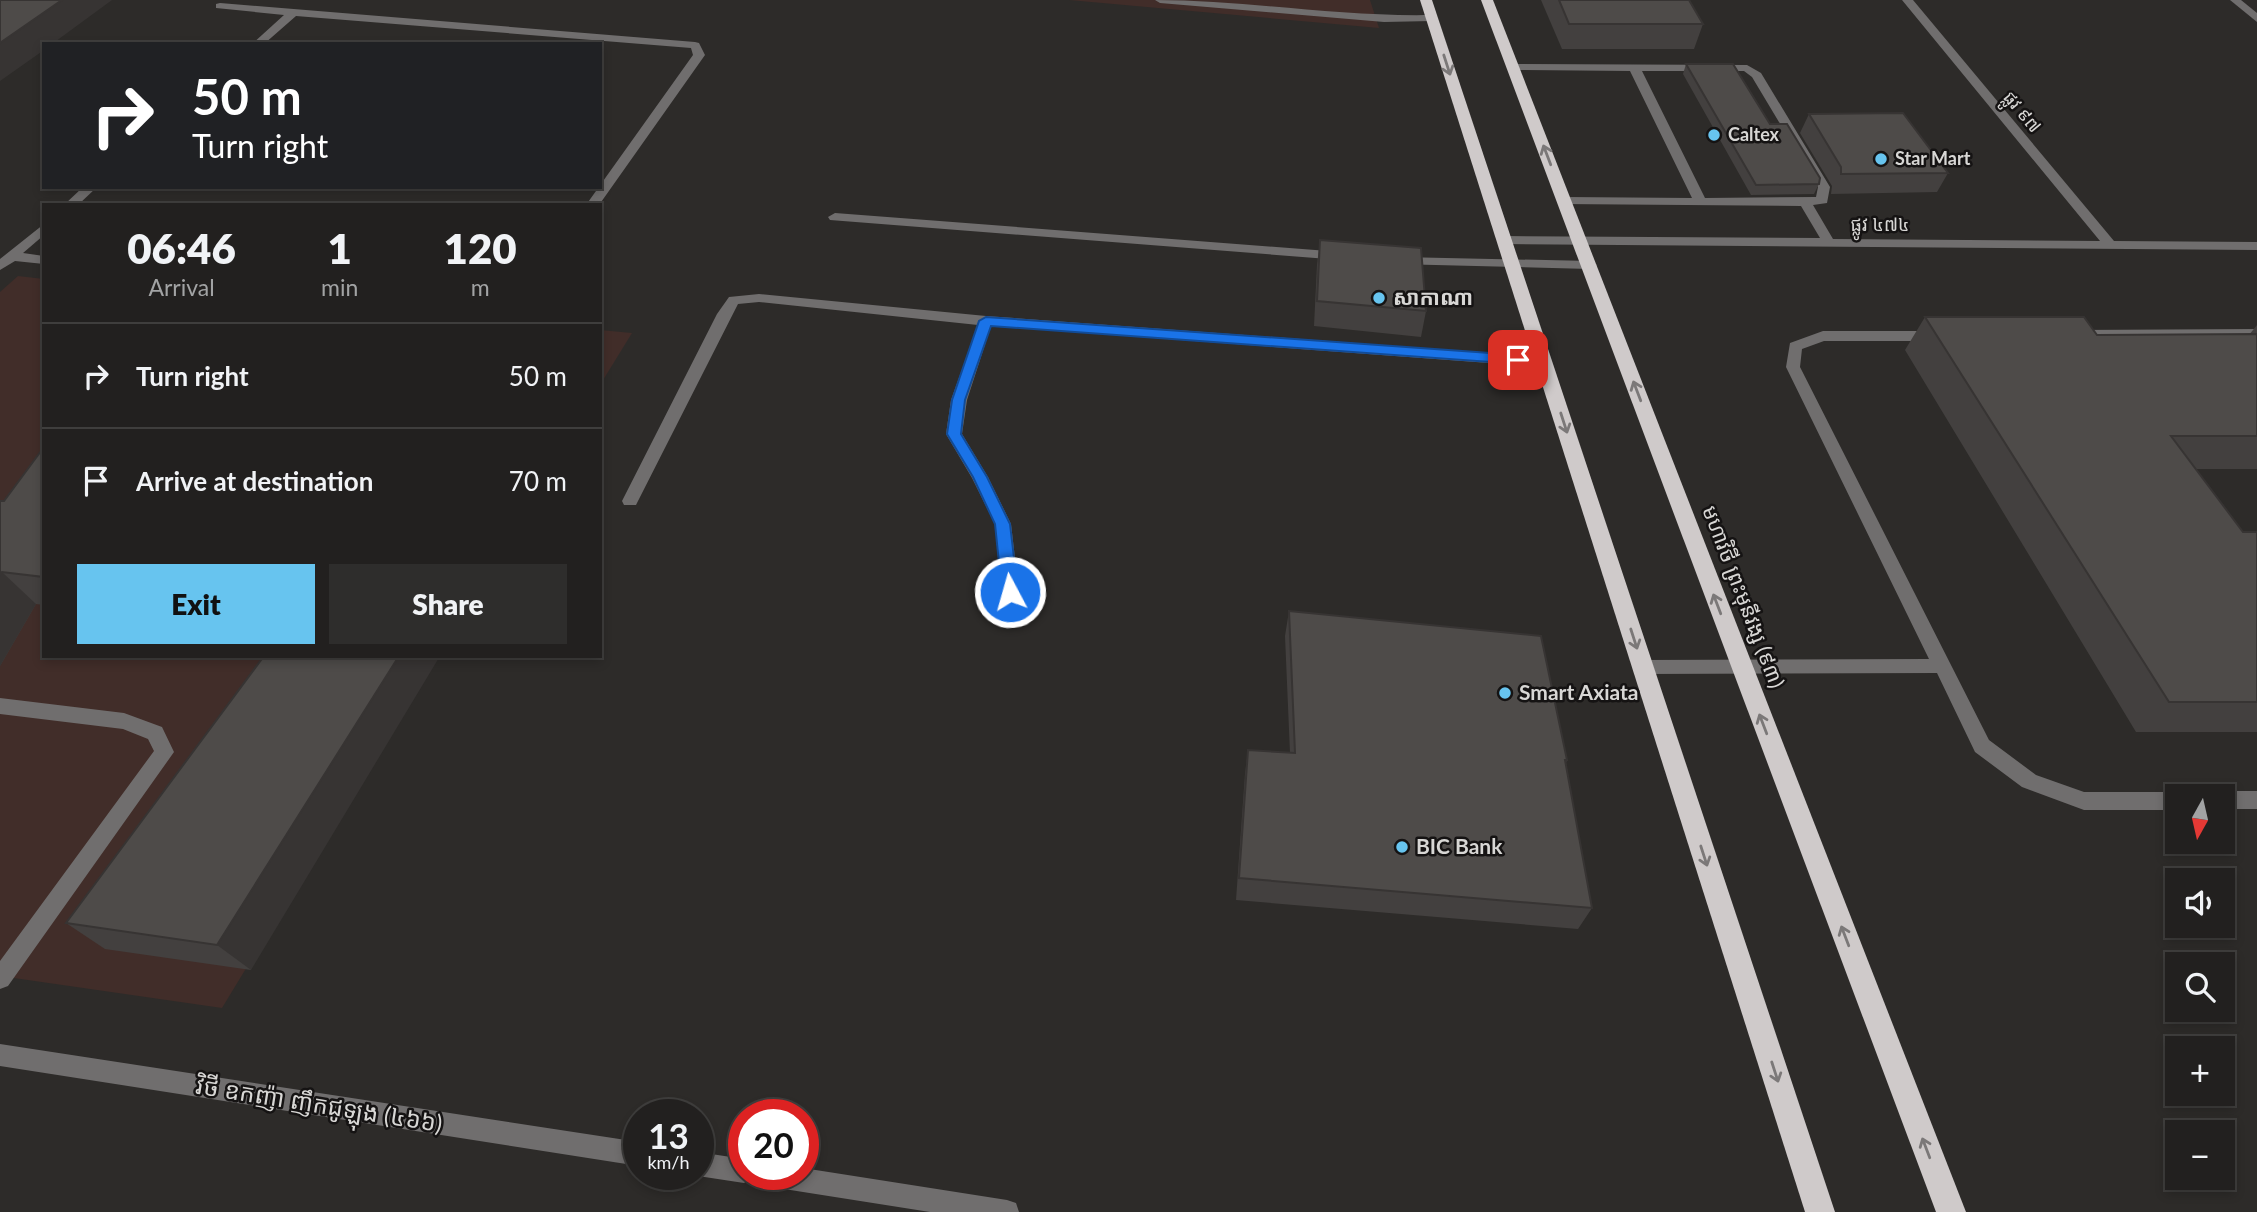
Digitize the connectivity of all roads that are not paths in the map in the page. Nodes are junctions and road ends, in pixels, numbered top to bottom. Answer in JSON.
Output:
{"nodes":[{"id":1,"x":1160,"y":0,"type":"edge"},
{"id":2,"x":1344,"y":0,"type":"edge"},
{"id":3,"x":1426,"y":0,"type":"edge"},
{"id":4,"x":1487,"y":0,"type":"edge"},
{"id":5,"x":1907,"y":0,"type":"edge"},
{"id":6,"x":2235,"y":0,"type":"edge"},
{"id":7,"x":220,"y":6,"type":"dead end"},
{"id":8,"x":294,"y":12,"type":"junction"},
{"id":9,"x":1347,"y":16,"type":"junction"},
{"id":10,"x":1432,"y":18,"type":"junction"},
{"id":11,"x":2257,"y":19,"type":"edge"},
{"id":12,"x":259,"y":42,"type":"edge"},
{"id":13,"x":1513,"y":67,"type":"junction"},
{"id":14,"x":1634,"y":67,"type":"junction"},
{"id":15,"x":89,"y":189,"type":"edge"},
{"id":16,"x":1565,"y":201,"type":"junction"},
{"id":17,"x":1702,"y":202,"type":"junction"},
{"id":18,"x":1805,"y":202,"type":"junction"},
{"id":19,"x":73,"y":203,"type":"edge"},
{"id":20,"x":593,"y":203,"type":"edge"},
{"id":21,"x":835,"y":217,"type":"dead end"},
{"id":22,"x":42,"y":230,"type":"edge"},
{"id":23,"x":1504,"y":240,"type":"junction"},
{"id":24,"x":1581,"y":241,"type":"junction"},
{"id":25,"x":1830,"y":244,"type":"junction"},
{"id":26,"x":2111,"y":246,"type":"junction"},
{"id":27,"x":2257,"y":246,"type":"edge"},
{"id":28,"x":1361,"y":258,"type":"edge"},
{"id":29,"x":42,"y":260,"type":"edge"},
{"id":30,"x":1388,"y":260,"type":"edge"},
{"id":31,"x":5,"y":261,"type":"edge"},
{"id":32,"x":1513,"y":264,"type":"junction"},
{"id":33,"x":1590,"y":265,"type":"junction"},
{"id":34,"x":986,"y":321,"type":"junction"},
{"id":35,"x":2257,"y":334,"type":"edge"},
{"id":36,"x":2065,"y":335,"type":"edge"},
{"id":37,"x":1955,"y":336,"type":"edge"},
{"id":38,"x":1544,"y":362,"type":"junction"},
{"id":39,"x":630,"y":501,"type":"dead end"},
{"id":40,"x":1010,"y":592,"type":"dead end"},
{"id":41,"x":1942,"y":666,"type":"junction"},
{"id":42,"x":1643,"y":667,"type":"junction"},
{"id":43,"x":1741,"y":668,"type":"junction"},
{"id":44,"x":0,"y":706,"type":"edge"},
{"id":45,"x":2235,"y":800,"type":"edge"},
{"id":46,"x":2257,"y":800,"type":"edge"},
{"id":47,"x":2165,"y":801,"type":"edge"},
{"id":48,"x":0,"y":979,"type":"edge"},
{"id":49,"x":0,"y":1055,"type":"edge"},
{"id":50,"x":623,"y":1152,"type":"edge"},
{"id":51,"x":819,"y":1182,"type":"edge"},
{"id":52,"x":1007,"y":1212,"type":"edge"},
{"id":53,"x":1820,"y":1212,"type":"edge"},
{"id":54,"x":1951,"y":1212,"type":"edge"}],
"edges":[{"from":1,"to":9,"type":"street"},
{"from":2,"to":9,"type":"street"},
{"from":3,"to":10,"type":"highway"},
{"from":4,"to":13,"type":"highway","name":"មហាវិថី ព្រះមុនីវង្ស (៩៣)"},
{"from":5,"to":26,"type":"street","name":"ផ្លូវ ៩៧"},
{"from":6,"to":11,"type":"street"},
{"from":7,"to":8,"type":"street"},
{"from":8,"to":12,"type":"street"},
{"from":8,"to":20,"type":"street"},
{"from":9,"to":10,"type":"street"},
{"from":10,"to":23,"type":"highway","one_way":true},
{"from":13,"to":14,"type":"street"},
{"from":16,"to":13,"type":"highway","name":"មហាវិថី ព្រះមុនីវង្ស (៩៣)","one_way":true},
{"from":14,"to":17,"type":"street"},
{"from":14,"to":18,"type":"street"},
{"from":15,"to":19,"type":"street"},
{"from":16,"to":17,"type":"street"},
{"from":16,"to":24,"type":"highway","name":"មហាវិថី ព្រះមុនីវង្ស (៩៣)"},
{"from":17,"to":18,"type":"street"},
{"from":18,"to":25,"type":"street"},
{"from":21,"to":28,"type":"street"},
{"from":22,"to":31,"type":"street"},
{"from":23,"to":24,"type":"street","name":"ផ្លូវ ៤៧៤"},
{"from":23,"to":32,"type":"highway"},
{"from":24,"to":25,"type":"street","name":"ផ្លូវ ៤៧៤"},
{"from":24,"to":33,"type":"highway","name":"មហាវិថី ព្រះមុនីវង្ស (៩៣)"},
{"from":25,"to":26,"type":"street","name":"ផ្លូវ ៤៧៤"},
{"from":26,"to":27,"type":"street","name":"ផ្លូវ ៤៧៤"},
{"from":29,"to":31,"type":"street"},
{"from":30,"to":32,"type":"street"},
{"from":32,"to":33,"type":"street"},
{"from":32,"to":38,"type":"highway"},
{"from":43,"to":33,"type":"highway","name":"មហាវិថី ព្រះមុនីវង្ស (៩៣)","one_way":true},
{"from":34,"to":38,"type":"street"},
{"from":34,"to":39,"type":"street"},
{"from":34,"to":40,"type":"street"},
{"from":35,"to":36,"type":"street"},
{"from":37,"to":41,"type":"street"},
{"from":38,"to":42,"type":"highway","one_way":true},
{"from":41,"to":43,"type":"street"},
{"from":41,"to":47,"type":"street"},
{"from":42,"to":43,"type":"street"},
{"from":42,"to":53,"type":"highway","one_way":true},
{"from":54,"to":43,"type":"highway","name":"មហាវិថី ព្រះមុនីវង្ស (៩៣)","one_way":true},
{"from":44,"to":48,"type":"street"},
{"from":45,"to":46,"type":"street"},
{"from":49,"to":50,"type":"street","name":"វិថី ឧកញ៉ា ញឹកជូឡុង (៤៦៦)"},
{"from":51,"to":52,"type":"street"}]}
